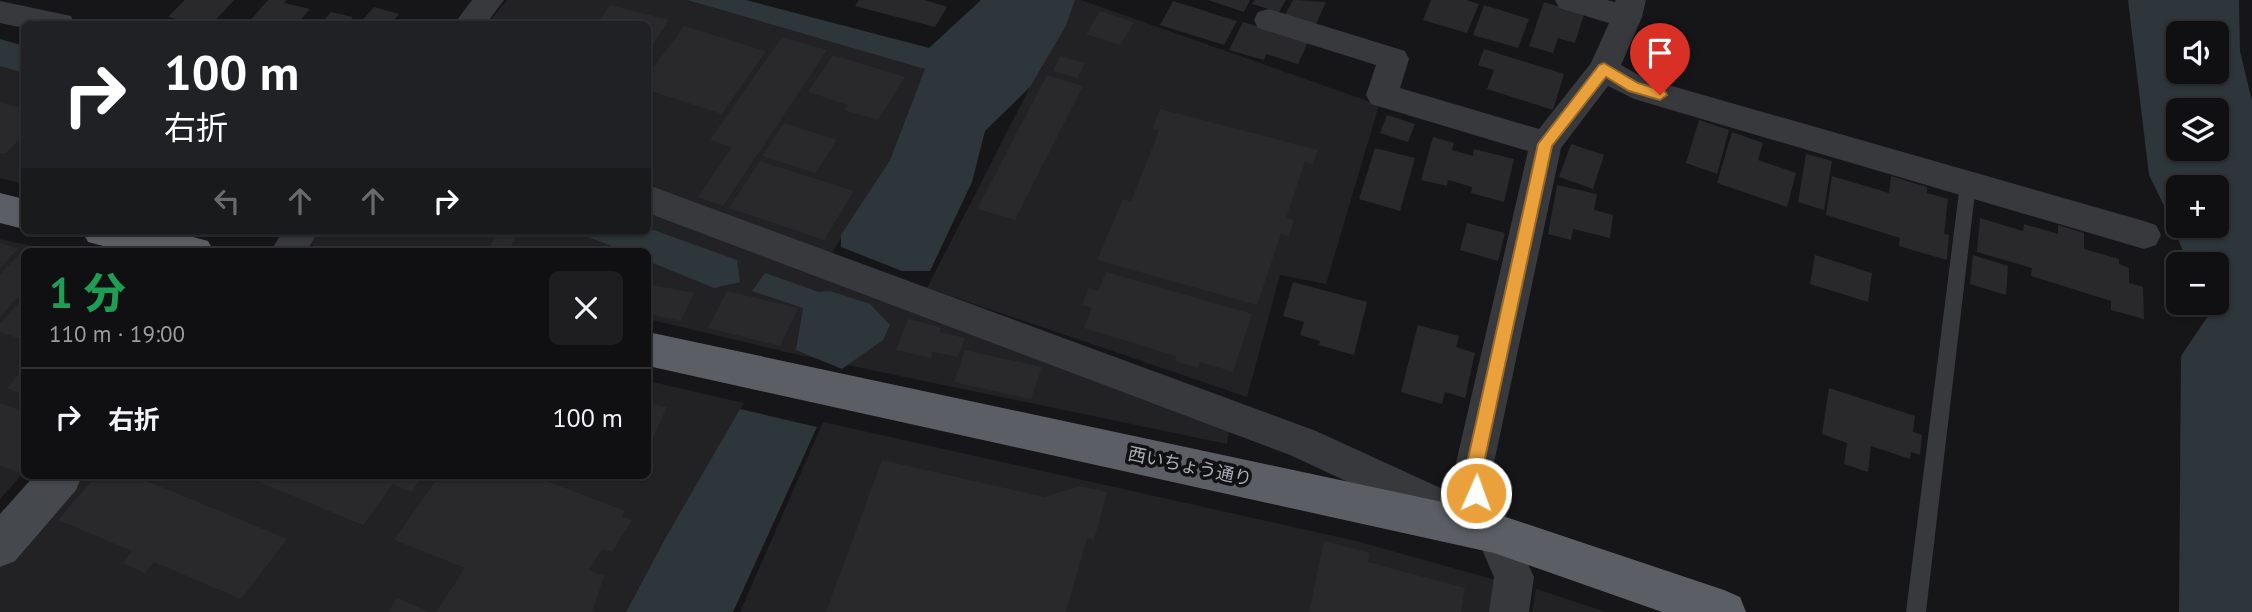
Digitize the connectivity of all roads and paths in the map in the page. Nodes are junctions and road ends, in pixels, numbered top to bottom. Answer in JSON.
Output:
{"nodes":[{"id":1,"x":489,"y":0,"type":"edge"},
{"id":2,"x":1570,"y":0,"type":"edge"},
{"id":3,"x":1629,"y":8,"type":"edge"},
{"id":4,"x":0,"y":12,"type":"edge"},
{"id":5,"x":1269,"y":20,"type":"dead end"},
{"id":6,"x":45,"y":21,"type":"edge"},
{"id":7,"x":472,"y":21,"type":"edge"},
{"id":8,"x":1604,"y":69,"type":"junction"},
{"id":9,"x":1545,"y":144,"type":"junction"},
{"id":10,"x":1968,"y":184,"type":"junction"},
{"id":11,"x":651,"y":200,"type":"edge"},
{"id":12,"x":0,"y":208,"type":"edge"},
{"id":13,"x":21,"y":213,"type":"edge"},
{"id":14,"x":119,"y":235,"type":"edge"},
{"id":15,"x":2144,"y":235,"type":"dead end"},
{"id":16,"x":177,"y":248,"type":"edge"},
{"id":17,"x":651,"y":350,"type":"edge"},
{"id":18,"x":58,"y":479,"type":"edge"},
{"id":19,"x":1494,"y":533,"type":"junction"},
{"id":20,"x":0,"y":546,"type":"edge"},
{"id":21,"x":1509,"y":612,"type":"edge"},
{"id":22,"x":1724,"y":612,"type":"edge"},
{"id":23,"x":1916,"y":612,"type":"edge"}],
"edges":[{"from":1,"to":7,"type":"street"},
{"from":2,"to":3,"type":"street"},
{"from":3,"to":8,"type":"street"},
{"from":4,"to":6,"type":"street"},
{"from":5,"to":9,"type":"street"},
{"from":8,"to":9,"type":"street"},
{"from":8,"to":10,"type":"street"},
{"from":9,"to":19,"type":"street"},
{"from":10,"to":15,"type":"street"},
{"from":10,"to":23,"type":"lane"},
{"from":11,"to":19,"type":"street"},
{"from":12,"to":13,"type":"highway"},
{"from":14,"to":16,"type":"highway"},
{"from":17,"to":19,"type":"highway","name":"西いちょう通り"},
{"from":18,"to":20,"type":"main road"},
{"from":19,"to":21,"type":"street"},
{"from":19,"to":22,"type":"highway","name":"西いちょう通り"}]}
